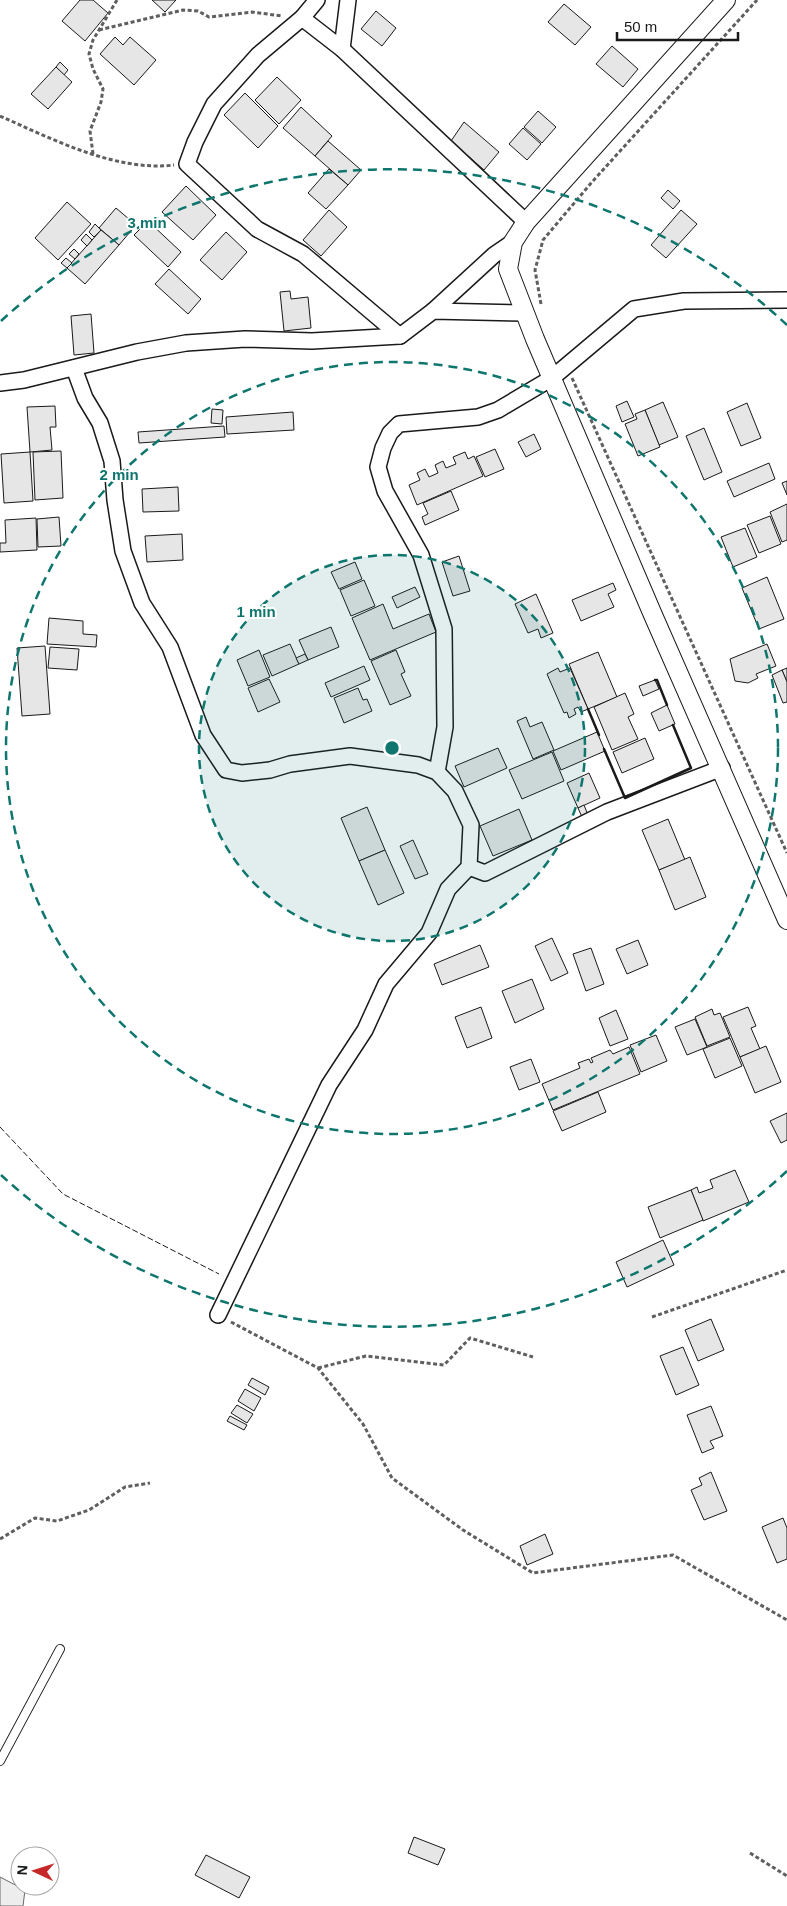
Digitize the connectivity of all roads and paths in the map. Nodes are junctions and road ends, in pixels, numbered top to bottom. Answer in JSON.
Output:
{"nodes":[{"id":1,"x":116,"y":0,"type":"edge"},
{"id":2,"x":317,"y":0,"type":"edge"},
{"id":3,"x":348,"y":0,"type":"edge"},
{"id":4,"x":726,"y":0,"type":"edge"},
{"id":5,"x":757,"y":0,"type":"edge"},
{"id":6,"x":302,"y":18,"type":"junction"},
{"id":7,"x":99,"y":30,"type":"junction"},
{"id":8,"x":342,"y":49,"type":"junction"},
{"id":9,"x":0,"y":116,"type":"edge"},
{"id":10,"x":93,"y":154,"type":"junction"},
{"id":11,"x":187,"y":164,"type":"junction"},
{"id":12,"x":526,"y":222,"type":"junction"},
{"id":13,"x":513,"y":242,"type":"junction"},
{"id":14,"x":787,"y":300,"type":"edge"},
{"id":15,"x":433,"y":310,"type":"junction"},
{"id":16,"x":533,"y":311,"type":"junction"},
{"id":17,"x":400,"y":336,"type":"junction"},
{"id":18,"x":566,"y":366,"type":"junction"},
{"id":19,"x":74,"y":368,"type":"junction"},
{"id":20,"x":552,"y":378,"type":"junction"},
{"id":21,"x":0,"y":383,"type":"edge"},
{"id":22,"x":722,"y":768,"type":"junction"},
{"id":23,"x":437,"y":772,"type":"junction"},
{"id":24,"x":787,"y":853,"type":"edge"},
{"id":25,"x":469,"y":867,"type":"junction"},
{"id":26,"x":787,"y":920,"type":"edge"},
{"id":27,"x":787,"y":1270,"type":"edge"},
{"id":28,"x":218,"y":1315,"type":"joint"},
{"id":29,"x":652,"y":1317,"type":"dead end"},
{"id":30,"x":533,"y":1357,"type":"dead end"},
{"id":31,"x":318,"y":1368,"type":"junction"},
{"id":32,"x":150,"y":1483,"type":"dead end"},
{"id":33,"x":0,"y":1539,"type":"edge"},
{"id":34,"x":787,"y":1620,"type":"edge"},
{"id":35,"x":60,"y":1650,"type":"dead end"},
{"id":36,"x":0,"y":1761,"type":"edge"},
{"id":37,"x":750,"y":1853,"type":"dead end"},
{"id":38,"x":787,"y":1876,"type":"edge"}],
"edges":[{"from":1,"to":7,"type":"path"},
{"from":2,"to":6,"type":"street"},
{"from":3,"to":8,"type":"street"},
{"from":4,"to":12,"type":"street"},
{"from":5,"to":16,"type":"path"},
{"from":6,"to":7,"type":"path"},
{"from":6,"to":8,"type":"street"},
{"from":6,"to":11,"type":"street"},
{"from":7,"to":10,"type":"path"},
{"from":8,"to":12,"type":"street"},
{"from":9,"to":10,"type":"path"},
{"from":10,"to":11,"type":"path"},
{"from":11,"to":17,"type":"street"},
{"from":12,"to":13,"type":"street"},
{"from":13,"to":15,"type":"street"},
{"from":13,"to":16,"type":"street"},
{"from":14,"to":18,"type":"street"},
{"from":15,"to":16,"type":"street"},
{"from":15,"to":17,"type":"street"},
{"from":16,"to":20,"type":"street"},
{"from":17,"to":19,"type":"street"},
{"from":18,"to":20,"type":"street"},
{"from":18,"to":24,"type":"path"},
{"from":19,"to":21,"type":"street"},
{"from":19,"to":23,"type":"street"},
{"from":20,"to":22,"type":"street"},
{"from":20,"to":23,"type":"street"},
{"from":22,"to":25,"type":"street"},
{"from":22,"to":26,"type":"street"},
{"from":23,"to":25,"type":"street"},
{"from":25,"to":28,"type":"street"},
{"from":27,"to":29,"type":"path"},
{"from":28,"to":31,"type":"path"},
{"from":30,"to":31,"type":"path"},
{"from":31,"to":34,"type":"path"},
{"from":32,"to":33,"type":"path"},
{"from":35,"to":36,"type":"lane"},
{"from":37,"to":38,"type":"path"}]}
